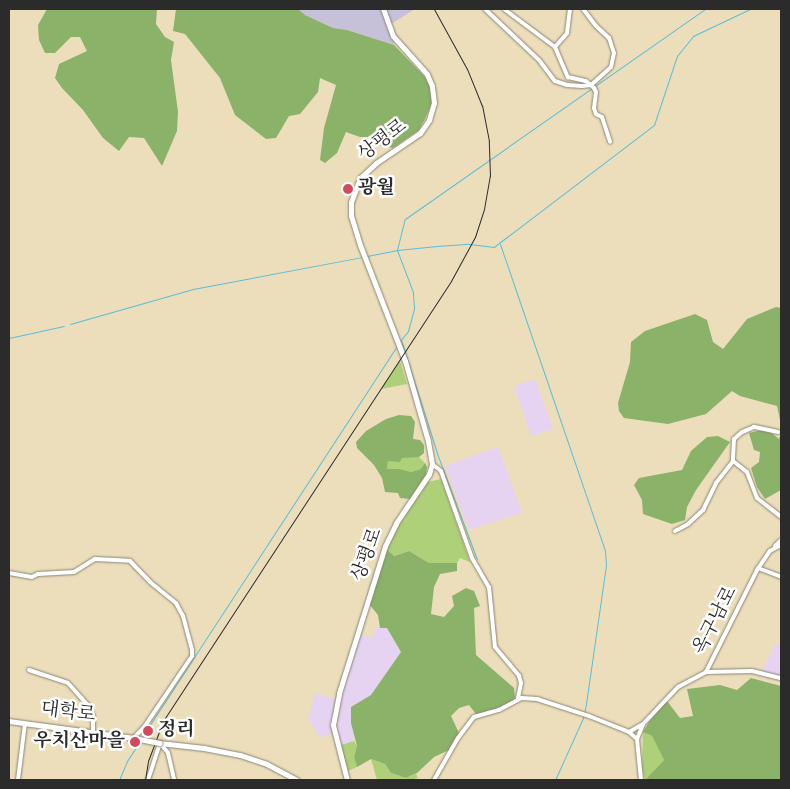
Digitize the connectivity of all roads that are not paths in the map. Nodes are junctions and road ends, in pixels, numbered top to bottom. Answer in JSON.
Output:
{"nodes":[{"id":1,"x":383,"y":9,"type":"edge"},
{"id":2,"x":485,"y":9,"type":"edge"},
{"id":3,"x":504,"y":9,"type":"edge"},
{"id":4,"x":570,"y":9,"type":"edge"},
{"id":5,"x":583,"y":9,"type":"edge"},
{"id":6,"x":555,"y":47,"type":"junction"},
{"id":7,"x":592,"y":86,"type":"junction"},
{"id":8,"x":610,"y":142,"type":"dead end"},
{"id":9,"x":778,"y":432,"type":"dead end"},
{"id":10,"x":733,"y":461,"type":"junction"},
{"id":11,"x":432,"y":464,"type":"junction"},
{"id":12,"x":781,"y":517,"type":"edge"},
{"id":13,"x":675,"y":531,"type":"dead end"},
{"id":14,"x":781,"y":540,"type":"edge"},
{"id":15,"x":781,"y":545,"type":"edge"},
{"id":16,"x":770,"y":551,"type":"junction"},
{"id":17,"x":758,"y":568,"type":"junction"},
{"id":18,"x":9,"y":572,"type":"edge"},
{"id":19,"x":781,"y":577,"type":"edge"},
{"id":20,"x":29,"y":670,"type":"dead end"},
{"id":21,"x":706,"y":672,"type":"junction"},
{"id":22,"x":781,"y":678,"type":"edge"},
{"id":23,"x":520,"y":690,"type":"junction"},
{"id":24,"x":530,"y":697,"type":"junction"},
{"id":25,"x":518,"y":699,"type":"junction"},
{"id":26,"x":9,"y":721,"type":"edge"},
{"id":27,"x":25,"y":723,"type":"junction"},
{"id":28,"x":643,"y":724,"type":"junction"},
{"id":29,"x":93,"y":731,"type":"junction"},
{"id":30,"x":629,"y":732,"type":"junction"},
{"id":31,"x":134,"y":738,"type":"junction"},
{"id":32,"x":638,"y":739,"type":"junction"},
{"id":33,"x":160,"y":743,"type":"junction"},
{"id":34,"x":18,"y":780,"type":"edge"},
{"id":35,"x":148,"y":780,"type":"edge"},
{"id":36,"x":174,"y":780,"type":"edge"},
{"id":37,"x":297,"y":780,"type":"edge"},
{"id":38,"x":347,"y":780,"type":"edge"},
{"id":39,"x":434,"y":780,"type":"edge"},
{"id":40,"x":641,"y":780,"type":"edge"}],
"edges":[{"from":1,"to":11,"type":"main road","name":"상평로"},
{"from":2,"to":7,"type":"street"},
{"from":3,"to":6,"type":"street"},
{"from":4,"to":6,"type":"street"},
{"from":5,"to":7,"type":"street"},
{"from":6,"to":7,"type":"street"},
{"from":7,"to":8,"type":"street"},
{"from":9,"to":10,"type":"street"},
{"from":10,"to":12,"type":"street"},
{"from":10,"to":13,"type":"street"},
{"from":11,"to":23,"type":"street"},
{"from":11,"to":38,"type":"main road","name":"상평로"},
{"from":14,"to":16,"type":"street"},
{"from":15,"to":16,"type":"street","name":"옥구남로"},
{"from":16,"to":17,"type":"street","name":"옥구남로"},
{"from":17,"to":19,"type":"street"},
{"from":17,"to":21,"type":"street","name":"옥구남로"},
{"from":18,"to":31,"type":"street"},
{"from":20,"to":29,"type":"street"},
{"from":21,"to":22,"type":"street"},
{"from":21,"to":28,"type":"street","name":"옥구남로"},
{"from":23,"to":24,"type":"street"},
{"from":23,"to":25,"type":"street"},
{"from":24,"to":25,"type":"street"},
{"from":24,"to":30,"type":"street"},
{"from":25,"to":39,"type":"street"},
{"from":26,"to":27,"type":"street","name":"대학로"},
{"from":27,"to":29,"type":"street","name":"대학로"},
{"from":27,"to":34,"type":"street"},
{"from":28,"to":30,"type":"street"},
{"from":28,"to":32,"type":"street","name":"옥구남로"},
{"from":29,"to":31,"type":"street","name":"대학로"},
{"from":30,"to":32,"type":"street"},
{"from":31,"to":33,"type":"street","name":"대학로","bridge":true},
{"from":32,"to":40,"type":"street","name":"옥구남로"},
{"from":33,"to":35,"type":"street"},
{"from":33,"to":36,"type":"street"},
{"from":33,"to":37,"type":"street","name":"대학로"}]}
